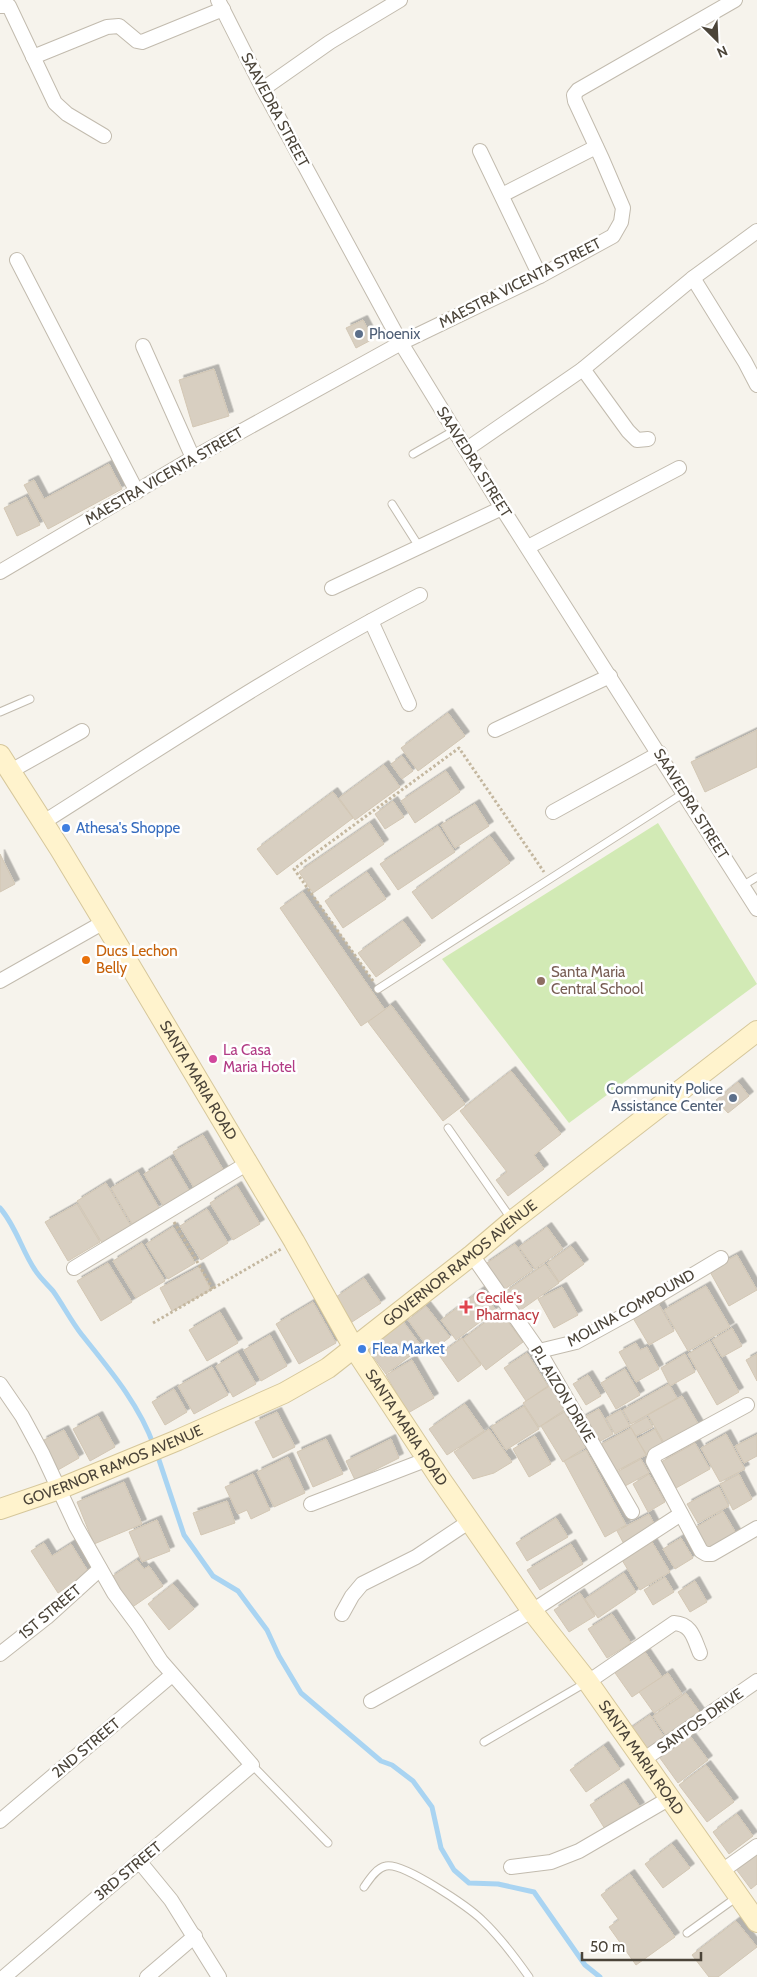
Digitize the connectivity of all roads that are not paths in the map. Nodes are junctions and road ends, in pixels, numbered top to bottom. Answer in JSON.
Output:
{"nodes":[{"id":1,"x":400,"y":0,"type":"edge"},
{"id":2,"x":735,"y":0,"type":"edge"},
{"id":3,"x":220,"y":5,"type":"edge"},
{"id":4,"x":0,"y":6,"type":"edge"},
{"id":5,"x":33,"y":57,"type":"junction"},
{"id":6,"x":263,"y":89,"type":"junction"},
{"id":7,"x":104,"y":136,"type":"dead end"},
{"id":8,"x":596,"y":147,"type":"junction"},
{"id":9,"x":480,"y":151,"type":"dead end"},
{"id":10,"x":502,"y":195,"type":"junction"},
{"id":11,"x":757,"y":231,"type":"edge"},
{"id":12,"x":17,"y":260,"type":"dead end"},
{"id":13,"x":540,"y":276,"type":"junction"},
{"id":14,"x":693,"y":278,"type":"junction"},
{"id":15,"x":401,"y":343,"type":"junction"},
{"id":16,"x":144,"y":346,"type":"dead end"},
{"id":17,"x":584,"y":369,"type":"junction"},
{"id":18,"x":757,"y":385,"type":"edge"},
{"id":19,"x":455,"y":430,"type":"junction"},
{"id":20,"x":648,"y":439,"type":"dead end"},
{"id":21,"x":467,"y":449,"type":"junction"},
{"id":22,"x":412,"y":454,"type":"dead end"},
{"id":23,"x":193,"y":458,"type":"junction"},
{"id":24,"x":679,"y":468,"type":"dead end"},
{"id":25,"x":137,"y":492,"type":"junction"},
{"id":26,"x":392,"y":504,"type":"dead end"},
{"id":27,"x":502,"y":508,"type":"junction"},
{"id":28,"x":528,"y":547,"type":"junction"},
{"id":29,"x":420,"y":548,"type":"junction"},
{"id":30,"x":0,"y":572,"type":"edge"},
{"id":31,"x":332,"y":588,"type":"dead end"},
{"id":32,"x":420,"y":595,"type":"dead end"},
{"id":33,"x":371,"y":621,"type":"junction"},
{"id":34,"x":610,"y":676,"type":"junction"},
{"id":35,"x":30,"y":699,"type":"dead end"},
{"id":36,"x":409,"y":704,"type":"dead end"},
{"id":37,"x":0,"y":712,"type":"edge"},
{"id":38,"x":495,"y":730,"type":"dead end"},
{"id":39,"x":82,"y":731,"type":"dead end"},
{"id":40,"x":660,"y":753,"type":"junction"},
{"id":41,"x":4,"y":764,"type":"edge"},
{"id":42,"x":685,"y":793,"type":"junction"},
{"id":43,"x":553,"y":812,"type":"dead end"},
{"id":44,"x":42,"y":823,"type":"junction"},
{"id":45,"x":757,"y":877,"type":"edge"},
{"id":46,"x":742,"y":887,"type":"junction"},
{"id":47,"x":757,"y":909,"type":"edge"},
{"id":48,"x":104,"y":922,"type":"junction"},
{"id":49,"x":0,"y":981,"type":"edge"},
{"id":50,"x":378,"y":988,"type":"road end"},
{"id":51,"x":757,"y":1031,"type":"edge"},
{"id":52,"x":448,"y":1128,"type":"dead end"},
{"id":53,"x":248,"y":1163,"type":"junction"},
{"id":54,"x":512,"y":1221,"type":"junction"},
{"id":55,"x":472,"y":1255,"type":"junction"},
{"id":56,"x":722,"y":1258,"type":"dead end"},
{"id":57,"x":74,"y":1268,"type":"dead end"},
{"id":58,"x":354,"y":1348,"type":"junction"},
{"id":59,"x":539,"y":1351,"type":"junction"},
{"id":60,"x":0,"y":1384,"type":"edge"},
{"id":61,"x":747,"y":1405,"type":"dead end"},
{"id":62,"x":428,"y":1460,"type":"junction"},
{"id":63,"x":59,"y":1489,"type":"junction"},
{"id":64,"x":311,"y":1504,"type":"dead end"},
{"id":65,"x":0,"y":1509,"type":"edge"},
{"id":66,"x":632,"y":1512,"type":"dead end"},
{"id":67,"x":681,"y":1514,"type":"junction"},
{"id":68,"x":470,"y":1521,"type":"junction"},
{"id":69,"x":757,"y":1528,"type":"edge"},
{"id":70,"x":100,"y":1569,"type":"junction"},
{"id":71,"x":532,"y":1611,"type":"junction"},
{"id":72,"x":342,"y":1614,"type":"dead end"},
{"id":73,"x":700,"y":1653,"type":"dead end"},
{"id":74,"x":0,"y":1654,"type":"edge"},
{"id":75,"x":172,"y":1676,"type":"junction"},
{"id":76,"x":757,"y":1681,"type":"edge"},
{"id":77,"x":588,"y":1682,"type":"junction"},
{"id":78,"x":371,"y":1701,"type":"dead end"},
{"id":79,"x":484,"y":1742,"type":"dead end"},
{"id":80,"x":643,"y":1760,"type":"junction"},
{"id":81,"x":252,"y":1765,"type":"junction"},
{"id":82,"x":670,"y":1798,"type":"junction"},
{"id":83,"x":0,"y":1821,"type":"edge"},
{"id":84,"x":328,"y":1843,"type":"dead end"},
{"id":85,"x":757,"y":1846,"type":"edge"},
{"id":86,"x":139,"y":1861,"type":"junction"},
{"id":87,"x":511,"y":1867,"type":"dead end"},
{"id":88,"x":722,"y":1871,"type":"junction"},
{"id":89,"x":364,"y":1887,"type":"dead end"},
{"id":90,"x":739,"y":1895,"type":"junction"},
{"id":91,"x":757,"y":1922,"type":"edge"},
{"id":92,"x":687,"y":1933,"type":"dead end"},
{"id":93,"x":195,"y":1936,"type":"junction"},
{"id":94,"x":4,"y":1977,"type":"edge"},
{"id":95,"x":147,"y":1977,"type":"edge"},
{"id":96,"x":219,"y":1977,"type":"edge"},
{"id":97,"x":529,"y":1977,"type":"edge"}],
"edges":[{"from":1,"to":6,"type":"street"},
{"from":2,"to":8,"type":"street","name":"MAESTRA VICENTA STREET"},
{"from":3,"to":5,"type":"street"},
{"from":3,"to":6,"type":"street","name":"SAAVEDRA STREET"},
{"from":4,"to":5,"type":"street"},
{"from":5,"to":7,"type":"street"},
{"from":6,"to":15,"type":"street","name":"SAAVEDRA STREET"},
{"from":8,"to":10,"type":"street"},
{"from":8,"to":13,"type":"street","name":"MAESTRA VICENTA STREET"},
{"from":9,"to":10,"type":"street"},
{"from":10,"to":13,"type":"street"},
{"from":11,"to":14,"type":"street"},
{"from":12,"to":25,"type":"street"},
{"from":13,"to":15,"type":"street","name":"MAESTRA VICENTA STREET"},
{"from":14,"to":17,"type":"street"},
{"from":14,"to":18,"type":"street"},
{"from":15,"to":19,"type":"street","name":"SAAVEDRA STREET"},
{"from":15,"to":23,"type":"street","name":"MAESTRA VICENTA STREET"},
{"from":16,"to":23,"type":"street"},
{"from":17,"to":20,"type":"street"},
{"from":17,"to":21,"type":"street"},
{"from":19,"to":21,"type":"street","name":"SAAVEDRA STREET"},
{"from":19,"to":22,"type":"lane"},
{"from":21,"to":27,"type":"street","name":"SAAVEDRA STREET"},
{"from":23,"to":25,"type":"street","name":"MAESTRA VICENTA STREET"},
{"from":24,"to":28,"type":"street"},
{"from":25,"to":30,"type":"street","name":"MAESTRA VICENTA STREET"},
{"from":26,"to":29,"type":"lane"},
{"from":27,"to":28,"type":"street","name":"SAAVEDRA STREET"},
{"from":27,"to":29,"type":"street"},
{"from":28,"to":34,"type":"street","name":"SAAVEDRA STREET"},
{"from":29,"to":31,"type":"street"},
{"from":32,"to":33,"type":"street"},
{"from":33,"to":36,"type":"street"},
{"from":33,"to":44,"type":"street"},
{"from":34,"to":38,"type":"street"},
{"from":34,"to":40,"type":"street","name":"SAAVEDRA STREET"},
{"from":35,"to":37,"type":"lane"},
{"from":39,"to":41,"type":"street"},
{"from":40,"to":42,"type":"street","name":"SAAVEDRA STREET"},
{"from":40,"to":43,"type":"street"},
{"from":41,"to":44,"type":"main road","name":"SANTA MARIA ROAD"},
{"from":42,"to":46,"type":"street","name":"SAAVEDRA STREET"},
{"from":42,"to":50,"type":"lane"},
{"from":44,"to":48,"type":"main road","name":"SANTA MARIA ROAD"},
{"from":45,"to":46,"type":"lane"},
{"from":46,"to":47,"type":"street","name":"SAAVEDRA STREET"},
{"from":48,"to":49,"type":"street"},
{"from":48,"to":53,"type":"main road","name":"SANTA MARIA ROAD"},
{"from":51,"to":54,"type":"main road","name":"GOVERNOR RAMOS AVENUE"},
{"from":52,"to":54,"type":"lane"},
{"from":53,"to":57,"type":"street"},
{"from":53,"to":58,"type":"main road","name":"SANTA MARIA ROAD"},
{"from":54,"to":55,"type":"main road","name":"GOVERNOR RAMOS AVENUE"},
{"from":55,"to":58,"type":"main road","name":"GOVERNOR RAMOS AVENUE"},
{"from":55,"to":59,"type":"street","name":"P.L AIZON DRIVE"},
{"from":56,"to":59,"type":"street","name":"MOLINA COMPOUND"},
{"from":58,"to":62,"type":"main road","name":"SANTA MARIA ROAD"},
{"from":58,"to":63,"type":"main road","name":"GOVERNOR RAMOS AVENUE"},
{"from":59,"to":66,"type":"street","name":"P.L AIZON DRIVE"},
{"from":60,"to":63,"type":"street"},
{"from":61,"to":67,"type":"street"},
{"from":62,"to":64,"type":"street"},
{"from":62,"to":68,"type":"main road","name":"SANTA MARIA ROAD"},
{"from":63,"to":65,"type":"main road","name":"GOVERNOR RAMOS AVENUE"},
{"from":63,"to":70,"type":"street"},
{"from":67,"to":69,"type":"street"},
{"from":67,"to":71,"type":"street"},
{"from":68,"to":71,"type":"main road","name":"SANTA MARIA ROAD"},
{"from":68,"to":72,"type":"street"},
{"from":70,"to":74,"type":"street","name":"1ST STREET"},
{"from":70,"to":75,"type":"street"},
{"from":71,"to":77,"type":"main road","name":"SANTA MARIA ROAD"},
{"from":71,"to":78,"type":"street"},
{"from":73,"to":77,"type":"street"},
{"from":75,"to":81,"type":"street"},
{"from":75,"to":83,"type":"street","name":"2ND STREET"},
{"from":76,"to":80,"type":"street","name":"SANTOS DRIVE"},
{"from":77,"to":79,"type":"lane"},
{"from":77,"to":80,"type":"main road","name":"SANTA MARIA ROAD"},
{"from":80,"to":82,"type":"main road","name":"SANTA MARIA ROAD"},
{"from":81,"to":84,"type":"lane"},
{"from":81,"to":86,"type":"street","name":"3RD STREET"},
{"from":82,"to":87,"type":"street"},
{"from":82,"to":88,"type":"main road","name":"SANTA MARIA ROAD"},
{"from":85,"to":88,"type":"street"},
{"from":86,"to":93,"type":"street"},
{"from":86,"to":94,"type":"street","name":"3RD STREET"},
{"from":88,"to":90,"type":"main road","name":"SANTA MARIA ROAD"},
{"from":89,"to":97,"type":"lane"},
{"from":90,"to":91,"type":"main road","name":"SANTA MARIA ROAD"},
{"from":90,"to":92,"type":"lane"},
{"from":93,"to":95,"type":"street"},
{"from":93,"to":96,"type":"street"}]}
